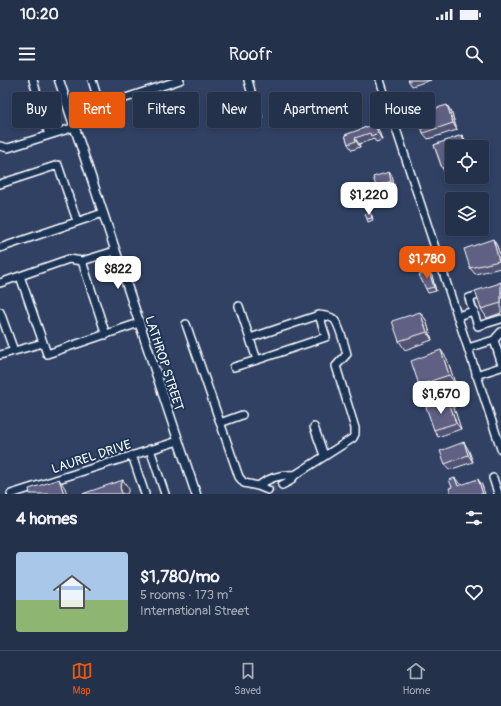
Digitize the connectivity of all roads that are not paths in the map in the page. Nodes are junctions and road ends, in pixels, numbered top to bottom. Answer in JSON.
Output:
{"nodes":[{"id":1,"x":33,"y":80,"type":"edge"},
{"id":2,"x":59,"y":80,"type":"edge"},
{"id":3,"x":92,"y":80,"type":"edge"},
{"id":4,"x":180,"y":80,"type":"edge"},
{"id":5,"x":248,"y":80,"type":"edge"},
{"id":6,"x":380,"y":80,"type":"edge"},
{"id":7,"x":167,"y":82,"type":"edge"},
{"id":8,"x":96,"y":92,"type":"edge"},
{"id":9,"x":251,"y":92,"type":"edge"},
{"id":10,"x":125,"y":97,"type":"edge"},
{"id":11,"x":69,"y":110,"type":"edge"},
{"id":12,"x":72,"y":128,"type":"edge"},
{"id":13,"x":75,"y":128,"type":"edge"},
{"id":14,"x":49,"y":135,"type":"junction"},
{"id":15,"x":0,"y":146,"type":"edge"},
{"id":16,"x":0,"y":184,"type":"edge"},
{"id":17,"x":103,"y":212,"type":"junction"},
{"id":18,"x":77,"y":221,"type":"junction"},
{"id":19,"x":0,"y":248,"type":"edge"},
{"id":20,"x":115,"y":251,"type":"junction"},
{"id":21,"x":82,"y":261,"type":"junction"},
{"id":22,"x":20,"y":276,"type":"junction"},
{"id":23,"x":0,"y":283,"type":"edge"},
{"id":24,"x":501,"y":288,"type":"edge"},
{"id":25,"x":239,"y":306,"type":"dead end"},
{"id":26,"x":474,"y":311,"type":"junction"},
{"id":27,"x":0,"y":312,"type":"edge"},
{"id":28,"x":456,"y":314,"type":"junction"},
{"id":29,"x":319,"y":315,"type":"junction"},
{"id":30,"x":501,"y":319,"type":"edge"},
{"id":31,"x":139,"y":323,"type":"junction"},
{"id":32,"x":186,"y":324,"type":"dead end"},
{"id":33,"x":501,"y":332,"type":"edge"},
{"id":34,"x":106,"y":335,"type":"junction"},
{"id":35,"x":250,"y":338,"type":"junction"},
{"id":36,"x":494,"y":340,"type":"junction"},
{"id":37,"x":43,"y":343,"type":"junction"},
{"id":38,"x":468,"y":348,"type":"junction"},
{"id":39,"x":14,"y":351,"type":"junction"},
{"id":40,"x":0,"y":355,"type":"edge"},
{"id":41,"x":257,"y":360,"type":"junction"},
{"id":42,"x":501,"y":362,"type":"edge"},
{"id":43,"x":234,"y":367,"type":"dead end"},
{"id":44,"x":501,"y":367,"type":"edge"},
{"id":45,"x":476,"y":375,"type":"junction"},
{"id":46,"x":242,"y":415,"type":"dead end"},
{"id":47,"x":220,"y":423,"type":"junction"},
{"id":48,"x":314,"y":427,"type":"dead end"},
{"id":49,"x":178,"y":440,"type":"junction"},
{"id":50,"x":150,"y":449,"type":"junction"},
{"id":51,"x":501,"y":449,"type":"edge"},
{"id":52,"x":132,"y":455,"type":"junction"},
{"id":53,"x":324,"y":455,"type":"junction"},
{"id":54,"x":295,"y":475,"type":"junction"},
{"id":55,"x":494,"y":478,"type":"dead end"},
{"id":56,"x":282,"y":485,"type":"tunnel mouth"},
{"id":57,"x":258,"y":486,"type":"junction"},
{"id":58,"x":268,"y":490,"type":"dead end"},
{"id":59,"x":499,"y":493,"type":"edge"},
{"id":60,"x":11,"y":494,"type":"edge"},
{"id":61,"x":145,"y":494,"type":"edge"},
{"id":62,"x":165,"y":494,"type":"edge"},
{"id":63,"x":196,"y":494,"type":"edge"}],
"edges":[{"from":1,"to":14,"type":"street"},
{"from":2,"to":11,"type":"main road","name":"LATHROP STREET"},
{"from":3,"to":8,"type":"street"},
{"from":4,"to":7,"type":"street"},
{"from":5,"to":9,"type":"street"},
{"from":6,"to":28,"type":"street"},
{"from":7,"to":10,"type":"street"},
{"from":12,"to":14,"type":"street"},
{"from":13,"to":17,"type":"main road","name":"LATHROP STREET"},
{"from":14,"to":15,"type":"street"},
{"from":16,"to":18,"type":"street"},
{"from":17,"to":18,"type":"street"},
{"from":17,"to":20,"type":"main road","name":"LATHROP STREET"},
{"from":18,"to":19,"type":"street"},
{"from":20,"to":21,"type":"street"},
{"from":20,"to":31,"type":"main road","name":"LATHROP STREET"},
{"from":21,"to":22,"type":"street"},
{"from":21,"to":34,"type":"street"},
{"from":22,"to":23,"type":"street"},
{"from":22,"to":37,"type":"street"},
{"from":24,"to":26,"type":"street"},
{"from":25,"to":35,"type":"street"},
{"from":26,"to":28,"type":"street"},
{"from":26,"to":30,"type":"street"},
{"from":27,"to":39,"type":"street"},
{"from":28,"to":38,"type":"street"},
{"from":29,"to":35,"type":"street"},
{"from":29,"to":41,"type":"street"},
{"from":29,"to":53,"type":"street"},
{"from":31,"to":34,"type":"street"},
{"from":31,"to":49,"type":"main road","name":"LATHROP STREET"},
{"from":32,"to":47,"type":"street"},
{"from":33,"to":36,"type":"street"},
{"from":34,"to":37,"type":"street"},
{"from":35,"to":41,"type":"street"},
{"from":36,"to":38,"type":"street"},
{"from":36,"to":42,"type":"street"},
{"from":37,"to":39,"type":"street"},
{"from":38,"to":45,"type":"street"},
{"from":39,"to":40,"type":"street"},
{"from":41,"to":43,"type":"street"},
{"from":44,"to":45,"type":"street"},
{"from":45,"to":51,"type":"street"},
{"from":46,"to":47,"type":"street"},
{"from":47,"to":57,"type":"street"},
{"from":48,"to":53,"type":"street"},
{"from":49,"to":50,"type":"street","name":"LAUREL DRIVE"},
{"from":49,"to":63,"type":"main road","name":"LATHROP STREET"},
{"from":50,"to":52,"type":"street","name":"LAUREL DRIVE"},
{"from":50,"to":62,"type":"street"},
{"from":52,"to":60,"type":"street","name":"LAUREL DRIVE"},
{"from":52,"to":61,"type":"street"},
{"from":53,"to":54,"type":"street"},
{"from":54,"to":56,"type":"street"},
{"from":54,"to":57,"type":"street"},
{"from":55,"to":59,"type":"street"},
{"from":57,"to":58,"type":"street"}]}
